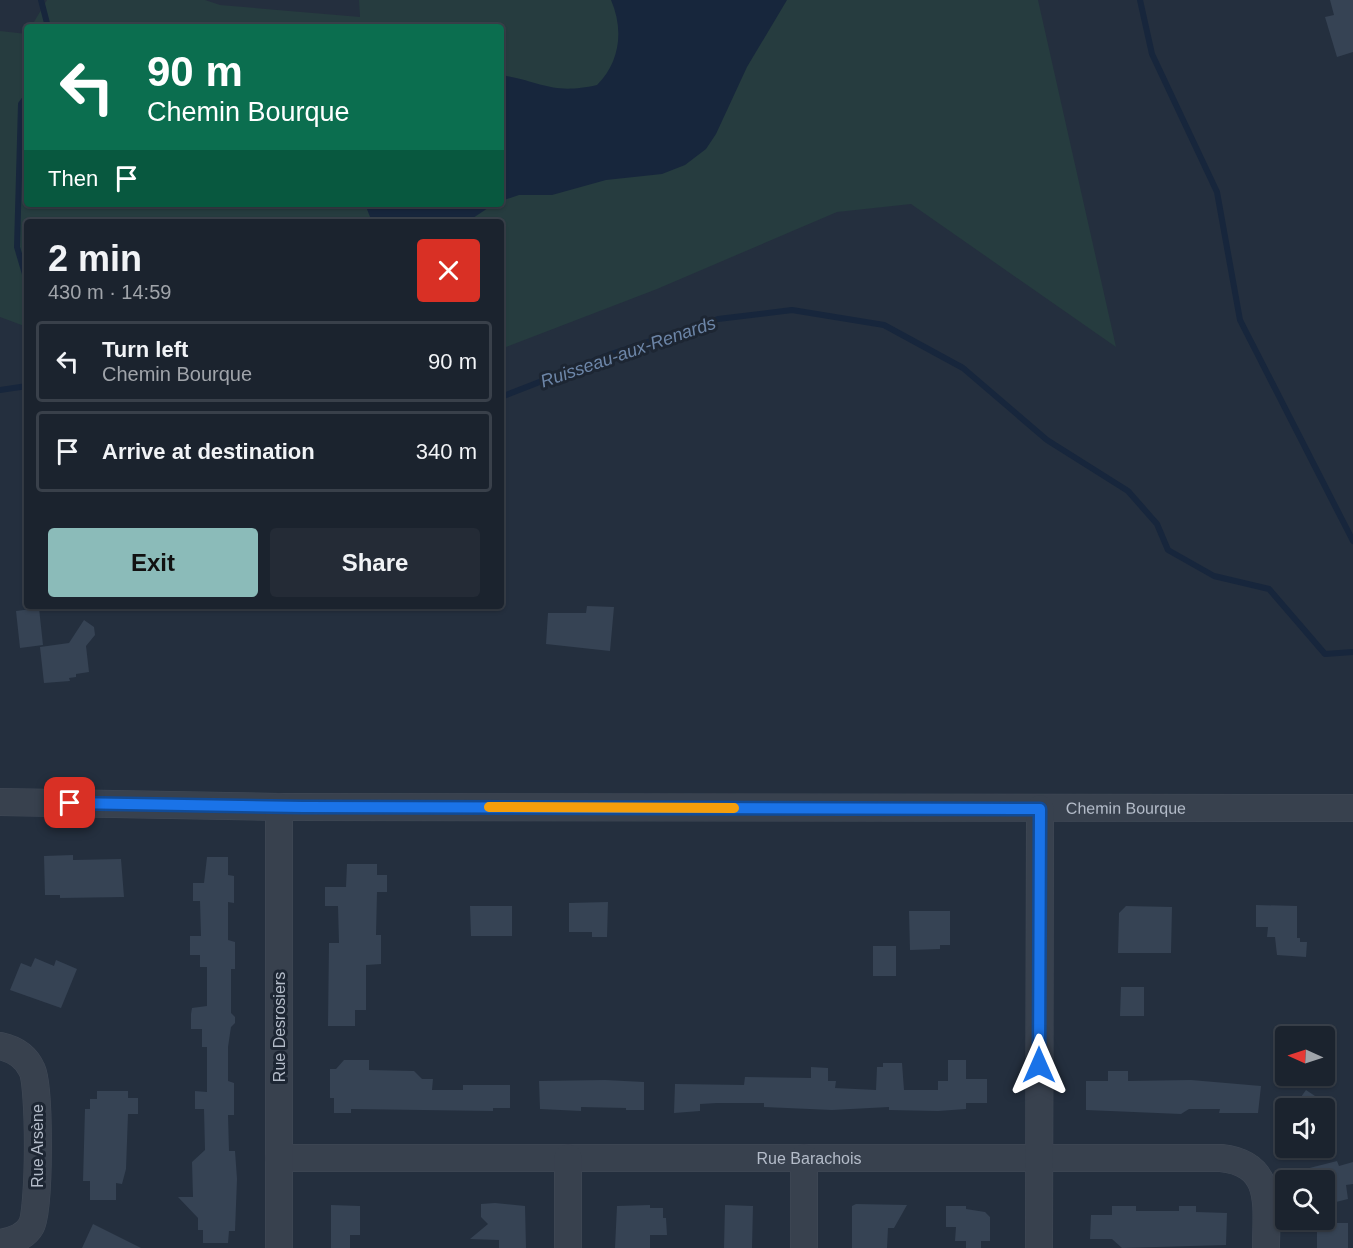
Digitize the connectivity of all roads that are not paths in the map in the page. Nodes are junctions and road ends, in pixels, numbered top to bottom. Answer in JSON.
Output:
{"nodes":[{"id":1,"x":0,"y":802,"type":"edge"},
{"id":2,"x":279,"y":807,"type":"junction"},
{"id":3,"x":1353,"y":808,"type":"edge"},
{"id":4,"x":1040,"y":809,"type":"junction"},
{"id":5,"x":0,"y":1046,"type":"edge"},
{"id":6,"x":279,"y":1158,"type":"junction"},
{"id":7,"x":568,"y":1158,"type":"junction"},
{"id":8,"x":804,"y":1158,"type":"junction"},
{"id":9,"x":1039,"y":1158,"type":"junction"},
{"id":10,"x":0,"y":1243,"type":"edge"},
{"id":11,"x":279,"y":1248,"type":"edge"},
{"id":12,"x":568,"y":1248,"type":"edge"},
{"id":13,"x":804,"y":1248,"type":"edge"},
{"id":14,"x":1039,"y":1248,"type":"edge"},
{"id":15,"x":1266,"y":1248,"type":"edge"}],
"edges":[{"from":1,"to":2,"type":"street","name":"Chemin Bourque"},
{"from":2,"to":4,"type":"street","name":"Chemin Bourque"},
{"from":2,"to":6,"type":"street","name":"Rue Desrosiers"},
{"from":3,"to":4,"type":"street","name":"Chemin Bourque"},
{"from":4,"to":9,"type":"street"},
{"from":5,"to":10,"type":"street","name":"Rue Arsène"},
{"from":6,"to":7,"type":"street","name":"Rue Barachois"},
{"from":6,"to":11,"type":"street","name":"Rue Desrosiers"},
{"from":7,"to":8,"type":"street","name":"Rue Barachois"},
{"from":7,"to":12,"type":"street"},
{"from":8,"to":9,"type":"street","name":"Rue Barachois"},
{"from":8,"to":13,"type":"street"},
{"from":9,"to":14,"type":"street"},
{"from":9,"to":15,"type":"street","name":"Rue Barachois"}]}
